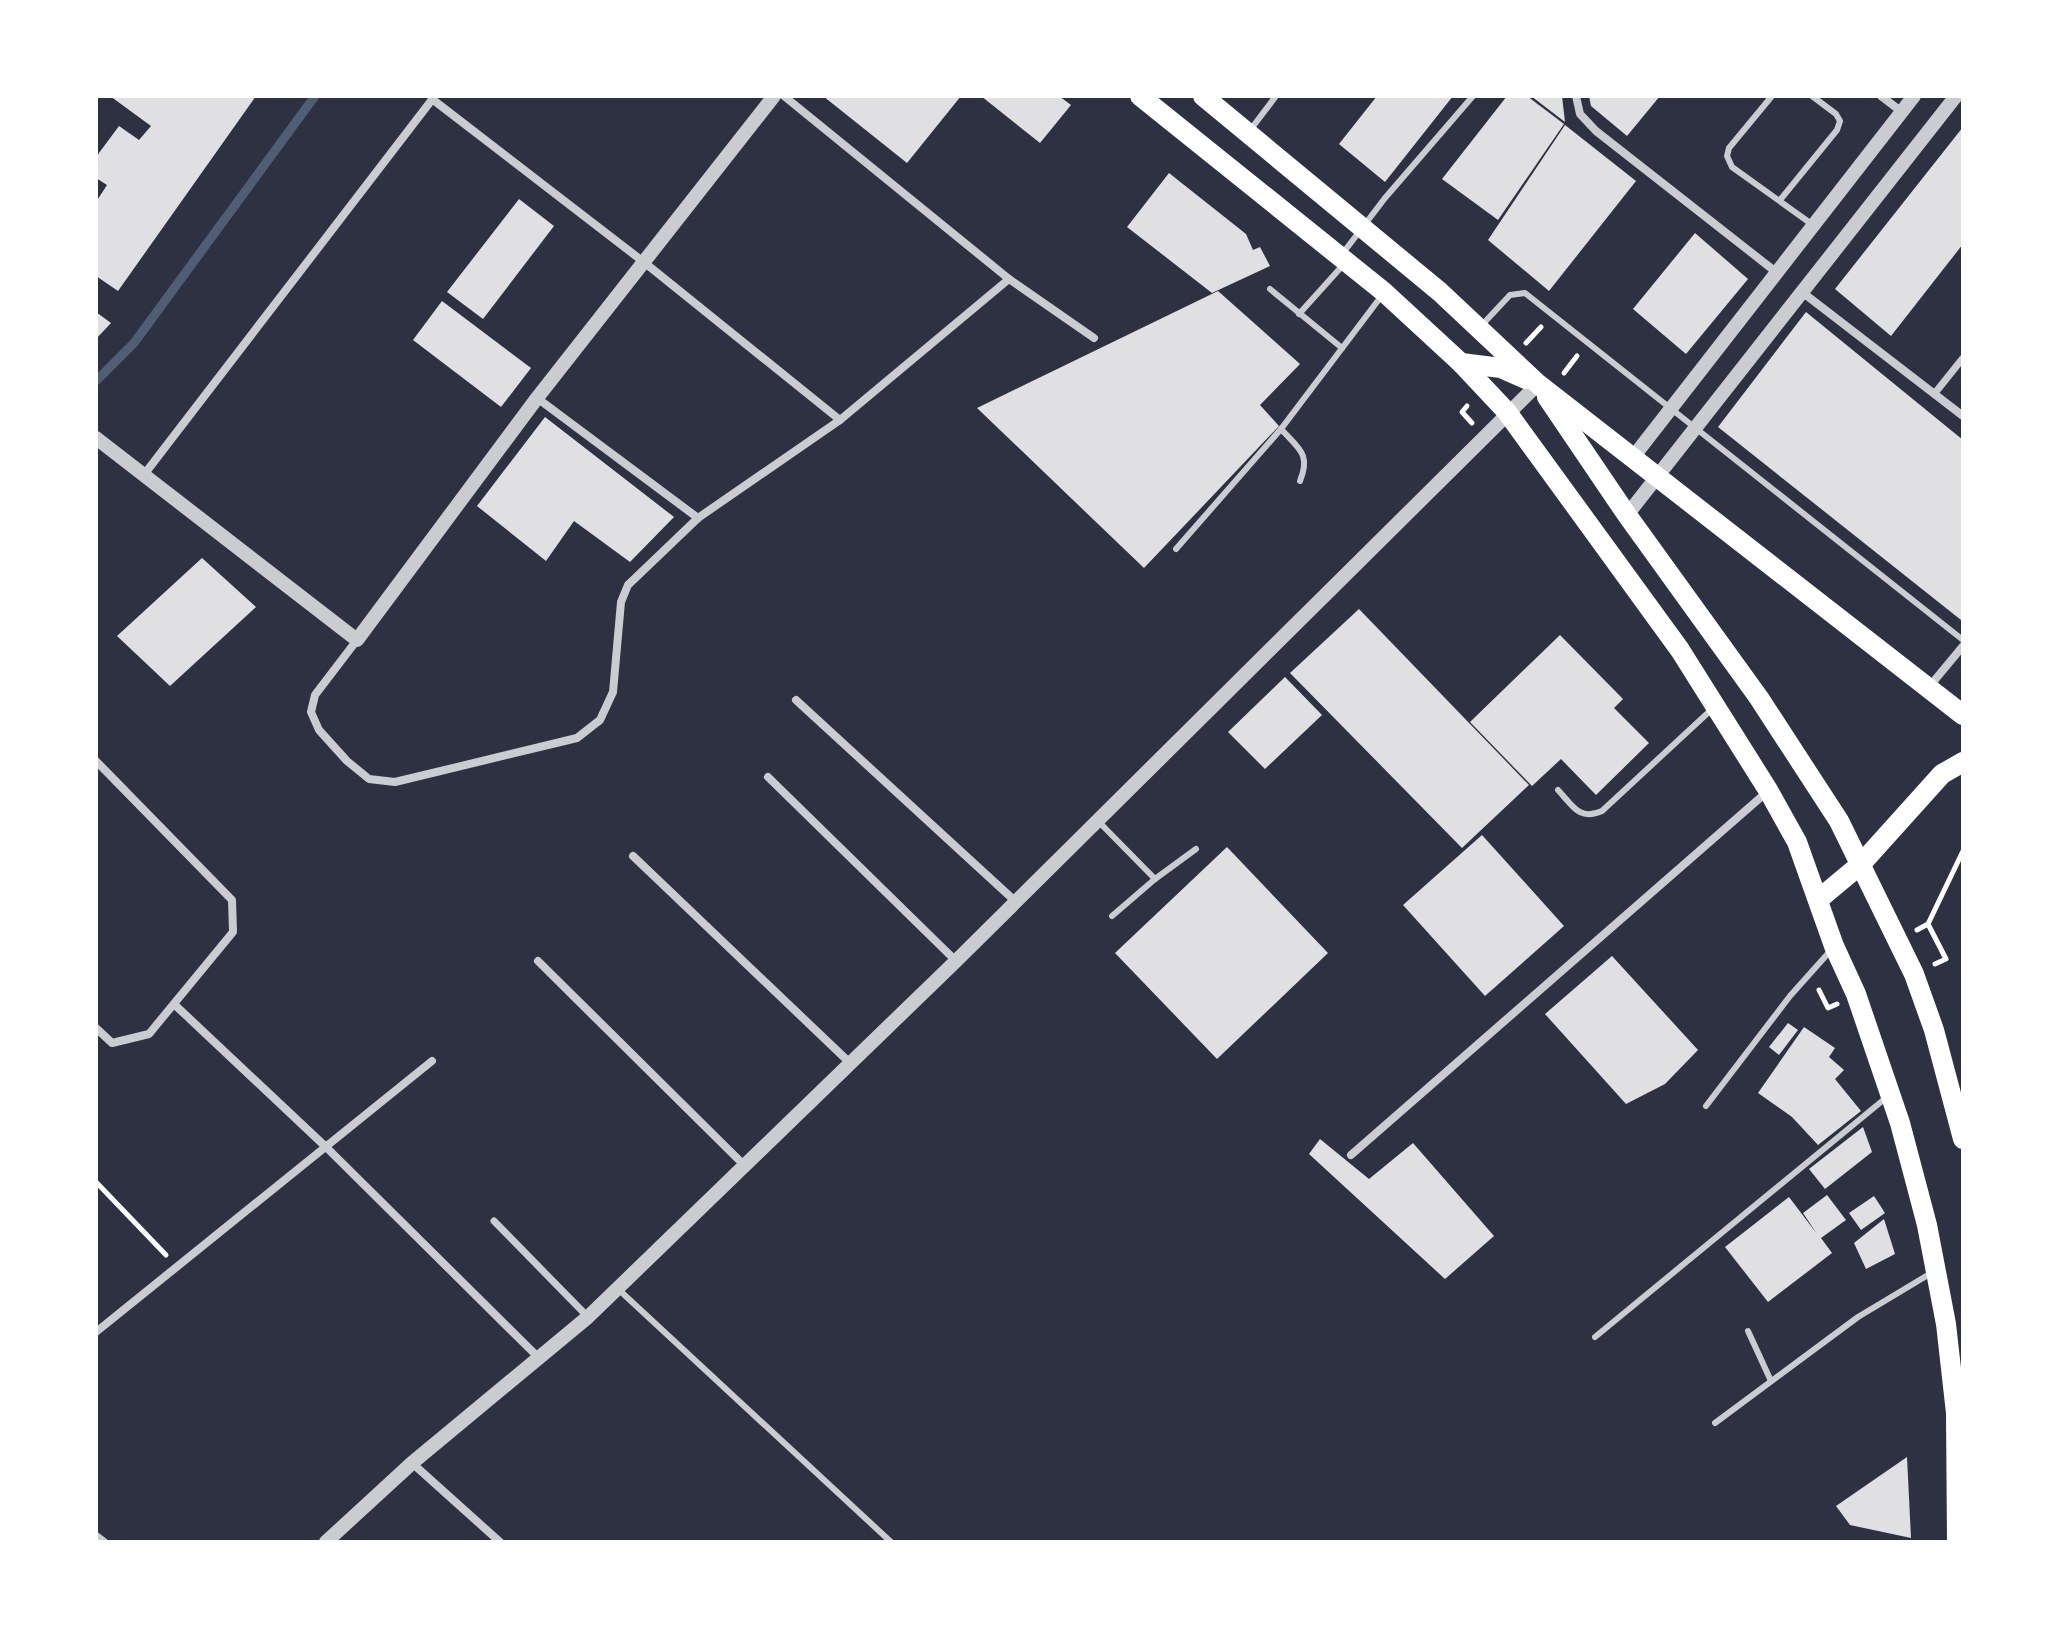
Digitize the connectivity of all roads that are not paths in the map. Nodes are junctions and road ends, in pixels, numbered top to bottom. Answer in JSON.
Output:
{"nodes":[{"id":1,"x":774,"y":96,"type":"edge"},
{"id":2,"x":784,"y":96,"type":"edge"},
{"id":3,"x":1140,"y":96,"type":"edge"},
{"id":4,"x":1203,"y":96,"type":"edge"},
{"id":5,"x":1276,"y":96,"type":"edge"},
{"id":6,"x":1473,"y":96,"type":"edge"},
{"id":7,"x":1576,"y":96,"type":"edge"},
{"id":8,"x":1772,"y":96,"type":"edge"},
{"id":9,"x":1812,"y":96,"type":"edge"},
{"id":10,"x":1881,"y":96,"type":"edge"},
{"id":11,"x":1914,"y":96,"type":"edge"},
{"id":12,"x":1956,"y":96,"type":"edge"},
{"id":13,"x":433,"y":97,"type":"edge"},
{"id":14,"x":1902,"y":112,"type":"junction"},
{"id":15,"x":1249,"y":132,"type":"junction"},
{"id":16,"x":1780,"y":200,"type":"junction"},
{"id":17,"x":1813,"y":225,"type":"junction"},
{"id":18,"x":1363,"y":227,"type":"junction"},
{"id":19,"x":1343,"y":259,"type":"junction"},
{"id":20,"x":645,"y":263,"type":"junction"},
{"id":21,"x":1776,"y":272,"type":"junction"},
{"id":22,"x":1009,"y":279,"type":"junction"},
{"id":23,"x":1270,"y":289,"type":"dead end"},
{"id":24,"x":1384,"y":292,"type":"junction"},
{"id":25,"x":1802,"y":292,"type":"junction"},
{"id":26,"x":1299,"y":314,"type":"junction"},
{"id":27,"x":1480,"y":328,"type":"junction"},
{"id":28,"x":1094,"y":338,"type":"dead end"},
{"id":29,"x":1342,"y":348,"type":"junction"},
{"id":30,"x":1963,"y":358,"type":"edge"},
{"id":31,"x":1461,"y":363,"type":"junction"},
{"id":32,"x":1538,"y":384,"type":"junction"},
{"id":33,"x":1935,"y":393,"type":"junction"},
{"id":34,"x":537,"y":398,"type":"junction"},
{"id":35,"x":1670,"y":408,"type":"junction"},
{"id":36,"x":1507,"y":412,"type":"junction"},
{"id":37,"x":1963,"y":416,"type":"edge"},
{"id":38,"x":840,"y":420,"type":"junction"},
{"id":39,"x":1695,"y":428,"type":"junction"},
{"id":40,"x":1281,"y":429,"type":"junction"},
{"id":41,"x":96,"y":438,"type":"edge"},
{"id":42,"x":1634,"y":456,"type":"junction"},
{"id":43,"x":1658,"y":475,"type":"junction"},
{"id":44,"x":143,"y":476,"type":"junction"},
{"id":45,"x":1300,"y":481,"type":"dead end"},
{"id":46,"x":1627,"y":515,"type":"junction"},
{"id":47,"x":698,"y":518,"type":"junction"},
{"id":48,"x":1176,"y":549,"type":"dead end"},
{"id":49,"x":1711,"y":628,"type":"junction"},
{"id":50,"x":357,"y":640,"type":"junction"},
{"id":51,"x":1963,"y":643,"type":"edge"},
{"id":52,"x":1680,"y":650,"type":"junction"},
{"id":53,"x":1929,"y":688,"type":"junction"},
{"id":54,"x":796,"y":700,"type":"dead end"},
{"id":55,"x":1717,"y":705,"type":"junction"},
{"id":56,"x":1963,"y":715,"type":"edge"},
{"id":57,"x":96,"y":761,"type":"edge"},
{"id":58,"x":1963,"y":762,"type":"edge"},
{"id":59,"x":768,"y":777,"type":"dead end"},
{"id":60,"x":1558,"y":790,"type":"dead end"},
{"id":61,"x":1768,"y":790,"type":"junction"},
{"id":62,"x":1097,"y":820,"type":"junction"},
{"id":63,"x":1196,"y":849,"type":"dead end"},
{"id":64,"x":633,"y":856,"type":"dead end"},
{"id":65,"x":1861,"y":864,"type":"junction"},
{"id":66,"x":1155,"y":879,"type":"junction"},
{"id":67,"x":1819,"y":899,"type":"junction"},
{"id":68,"x":1015,"y":901,"type":"junction"},
{"id":69,"x":1112,"y":916,"type":"dead end"},
{"id":70,"x":1834,"y":946,"type":"junction"},
{"id":71,"x":538,"y":961,"type":"dead end"},
{"id":72,"x":956,"y":961,"type":"junction"},
{"id":73,"x":175,"y":1005,"type":"junction"},
{"id":74,"x":96,"y":1028,"type":"edge"},
{"id":75,"x":432,"y":1061,"type":"dead end"},
{"id":76,"x":849,"y":1062,"type":"junction"},
{"id":77,"x":1890,"y":1095,"type":"junction"},
{"id":78,"x":1706,"y":1106,"type":"dead end"},
{"id":79,"x":1963,"y":1139,"type":"edge"},
{"id":80,"x":327,"y":1148,"type":"junction"},
{"id":81,"x":1351,"y":1155,"type":"dead end"},
{"id":82,"x":744,"y":1165,"type":"junction"},
{"id":83,"x":494,"y":1221,"type":"dead end"},
{"id":84,"x":1936,"y":1270,"type":"junction"},
{"id":85,"x":618,"y":1289,"type":"junction"},
{"id":86,"x":588,"y":1317,"type":"junction"},
{"id":87,"x":1748,"y":1331,"type":"dead end"},
{"id":88,"x":96,"y":1332,"type":"edge"},
{"id":89,"x":1595,"y":1337,"type":"dead end"},
{"id":90,"x":541,"y":1359,"type":"junction"},
{"id":91,"x":1771,"y":1381,"type":"junction"},
{"id":92,"x":1715,"y":1423,"type":"dead end"},
{"id":93,"x":412,"y":1463,"type":"junction"},
{"id":94,"x":96,"y":1536,"type":"edge"},
{"id":95,"x":104,"y":1542,"type":"edge"},
{"id":96,"x":326,"y":1542,"type":"edge"},
{"id":97,"x":500,"y":1542,"type":"edge"},
{"id":98,"x":891,"y":1542,"type":"edge"},
{"id":99,"x":1957,"y":1542,"type":"edge"}],
"edges":[{"from":1,"to":20,"type":"street"},
{"from":2,"to":22,"type":"street"},
{"from":3,"to":19,"type":"main road"},
{"from":4,"to":15,"type":"main road"},
{"from":5,"to":15,"type":"lane"},
{"from":6,"to":18,"type":"lane"},
{"from":7,"to":21,"type":"street"},
{"from":8,"to":16,"type":"lane"},
{"from":9,"to":16,"type":"lane"},
{"from":10,"to":14,"type":"street"},
{"from":11,"to":14,"type":"street"},
{"from":12,"to":25,"type":"street"},
{"from":13,"to":20,"type":"street"},
{"from":13,"to":44,"type":"street"},
{"from":14,"to":17,"type":"street"},
{"from":15,"to":18,"type":"main road"},
{"from":16,"to":17,"type":"lane"},
{"from":17,"to":21,"type":"street"},
{"from":18,"to":19,"type":"lane"},
{"from":18,"to":27,"type":"main road"},
{"from":19,"to":24,"type":"main road"},
{"from":19,"to":26,"type":"lane"},
{"from":20,"to":34,"type":"street"},
{"from":20,"to":38,"type":"street"},
{"from":21,"to":35,"type":"street"},
{"from":22,"to":28,"type":"street"},
{"from":22,"to":38,"type":"street"},
{"from":23,"to":26,"type":"lane"},
{"from":24,"to":29,"type":"lane"},
{"from":24,"to":31,"type":"main road"},
{"from":25,"to":33,"type":"street"},
{"from":25,"to":39,"type":"street"},
{"from":26,"to":29,"type":"lane"},
{"from":27,"to":32,"type":"main road"},
{"from":27,"to":35,"type":"lane"},
{"from":29,"to":40,"type":"lane"},
{"from":30,"to":33,"type":"street"},
{"from":31,"to":32,"type":"main road"},
{"from":31,"to":36,"type":"main road"},
{"from":32,"to":36,"type":"street"},
{"from":32,"to":42,"type":"main road"},
{"from":32,"to":46,"type":"main road"},
{"from":33,"to":37,"type":"street"},
{"from":34,"to":47,"type":"street"},
{"from":34,"to":50,"type":"street"},
{"from":35,"to":39,"type":"lane"},
{"from":35,"to":42,"type":"street"},
{"from":36,"to":52,"type":"main road"},
{"from":36,"to":62,"type":"street"},
{"from":38,"to":47,"type":"street"},
{"from":39,"to":43,"type":"street"},
{"from":39,"to":51,"type":"lane"},
{"from":40,"to":45,"type":"lane"},
{"from":40,"to":48,"type":"lane"},
{"from":41,"to":44,"type":"street"},
{"from":42,"to":43,"type":"main road"},
{"from":43,"to":46,"type":"street"},
{"from":43,"to":53,"type":"main road"},
{"from":44,"to":50,"type":"street"},
{"from":46,"to":49,"type":"main road"},
{"from":47,"to":50,"type":"street"},
{"from":49,"to":52,"type":"main road"},
{"from":49,"to":65,"type":"main road"},
{"from":51,"to":53,"type":"street"},
{"from":52,"to":55,"type":"main road"},
{"from":53,"to":56,"type":"main road"},
{"from":54,"to":68,"type":"street"},
{"from":55,"to":60,"type":"lane"},
{"from":55,"to":61,"type":"main road"},
{"from":57,"to":73,"type":"street"},
{"from":58,"to":65,"type":"main road"},
{"from":59,"to":72,"type":"street"},
{"from":61,"to":67,"type":"main road"},
{"from":61,"to":81,"type":"street"},
{"from":62,"to":66,"type":"lane"},
{"from":62,"to":68,"type":"street"},
{"from":63,"to":66,"type":"lane"},
{"from":64,"to":76,"type":"street"},
{"from":65,"to":67,"type":"main road"},
{"from":65,"to":79,"type":"main road"},
{"from":66,"to":69,"type":"lane"},
{"from":67,"to":70,"type":"main road"},
{"from":68,"to":72,"type":"street"},
{"from":70,"to":77,"type":"main road"},
{"from":70,"to":78,"type":"lane"},
{"from":71,"to":82,"type":"street"},
{"from":72,"to":76,"type":"street"},
{"from":73,"to":74,"type":"street"},
{"from":73,"to":80,"type":"street"},
{"from":75,"to":80,"type":"street"},
{"from":76,"to":82,"type":"street"},
{"from":77,"to":84,"type":"main road"},
{"from":77,"to":89,"type":"lane"},
{"from":80,"to":88,"type":"street"},
{"from":80,"to":90,"type":"street"},
{"from":82,"to":85,"type":"street"},
{"from":83,"to":86,"type":"street"},
{"from":84,"to":91,"type":"lane"},
{"from":84,"to":99,"type":"main road"},
{"from":85,"to":86,"type":"street"},
{"from":85,"to":98,"type":"lane"},
{"from":86,"to":90,"type":"street"},
{"from":87,"to":91,"type":"lane"},
{"from":90,"to":93,"type":"street"},
{"from":91,"to":92,"type":"lane"},
{"from":93,"to":96,"type":"street"},
{"from":93,"to":97,"type":"street"},
{"from":94,"to":95,"type":"street"}]}
